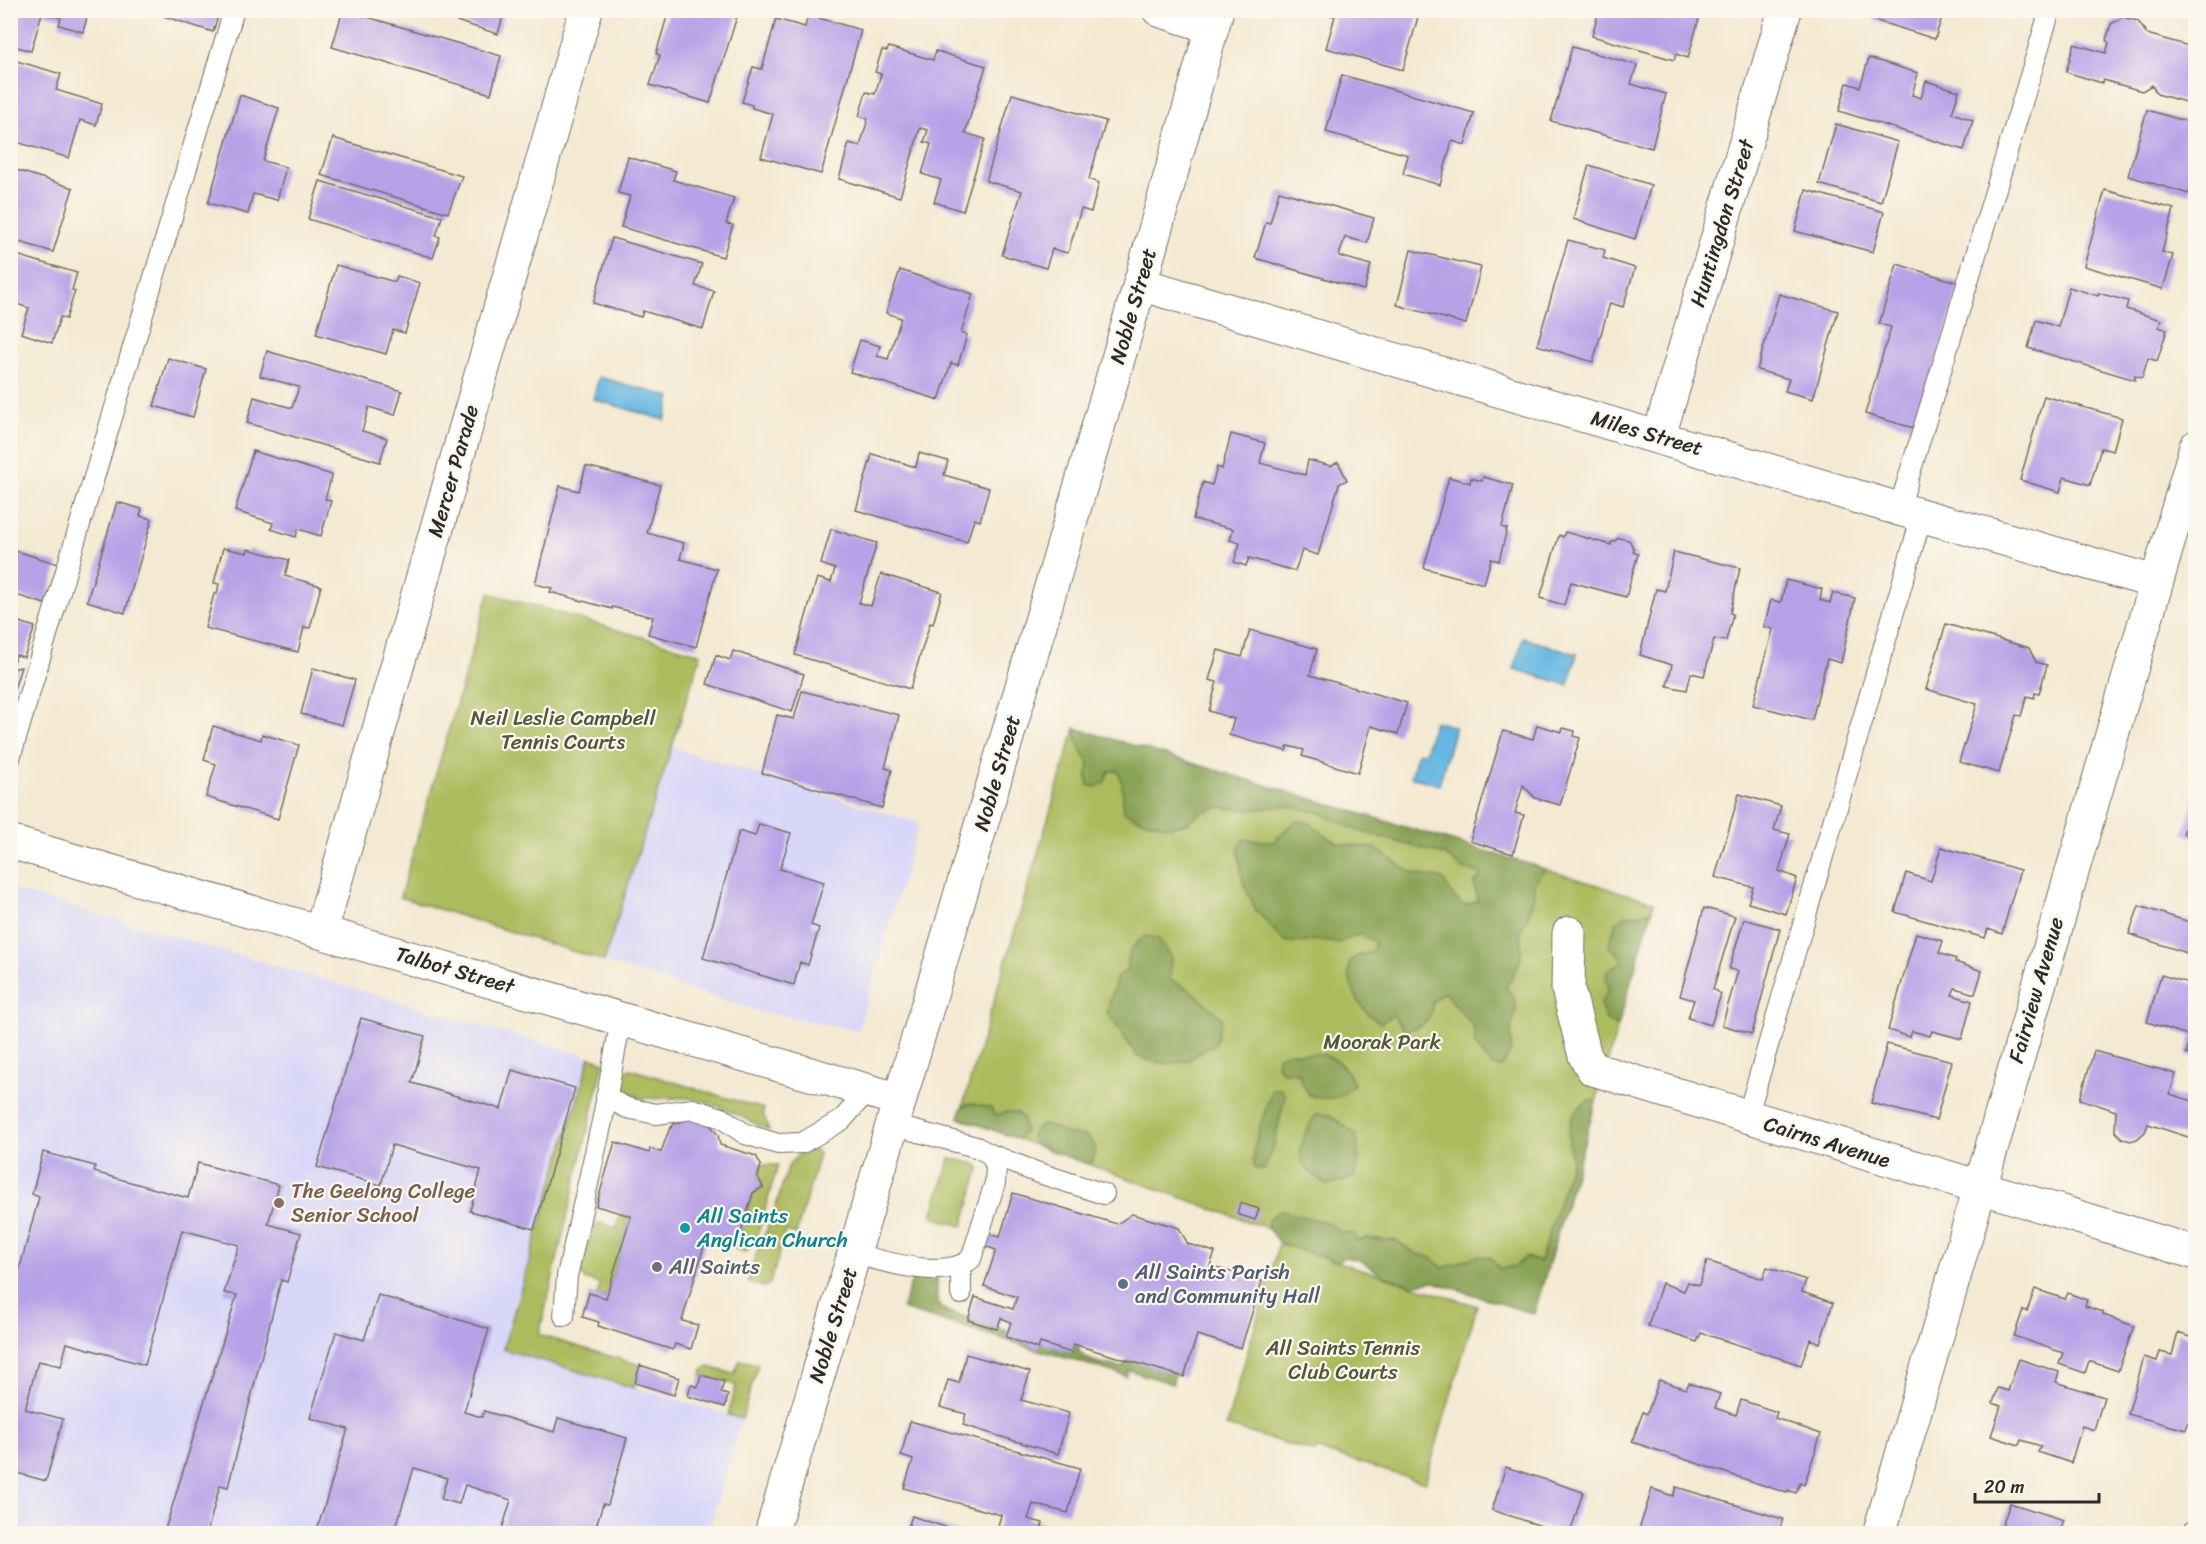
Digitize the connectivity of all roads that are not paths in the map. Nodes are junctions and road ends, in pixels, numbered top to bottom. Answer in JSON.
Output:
{"nodes":[{"id":1,"x":234,"y":10,"type":"edge"},
{"id":2,"x":586,"y":10,"type":"edge"},
{"id":3,"x":1159,"y":10,"type":"edge"},
{"id":4,"x":1785,"y":10,"type":"edge"},
{"id":5,"x":2050,"y":10,"type":"edge"},
{"id":6,"x":1215,"y":19,"type":"edge"},
{"id":7,"x":1140,"y":284,"type":"junction"},
{"id":8,"x":1659,"y":436,"type":"junction"},
{"id":9,"x":2196,"y":447,"type":"edge"},
{"id":10,"x":1911,"y":512,"type":"junction"},
{"id":11,"x":2155,"y":582,"type":"junction"},
{"id":12,"x":10,"y":758,"type":"edge"},
{"id":13,"x":10,"y":842,"type":"edge"},
{"id":14,"x":321,"y":931,"type":"junction"},
{"id":15,"x":1569,"y":933,"type":"dead end"},
{"id":16,"x":621,"y":1019,"type":"junction"},
{"id":17,"x":867,"y":1091,"type":"junction"},
{"id":18,"x":606,"y":1097,"type":"junction"},
{"id":19,"x":896,"y":1113,"type":"junction"},
{"id":20,"x":1747,"y":1118,"type":"junction"},
{"id":21,"x":990,"y":1154,"type":"junction"},
{"id":22,"x":1979,"y":1188,"type":"junction"},
{"id":23,"x":1104,"y":1194,"type":"dead end"},
{"id":24,"x":2196,"y":1253,"type":"edge"},
{"id":25,"x":854,"y":1254,"type":"junction"},
{"id":26,"x":961,"y":1267,"type":"junction"},
{"id":27,"x":961,"y":1294,"type":"dead end"},
{"id":28,"x":564,"y":1316,"type":"dead end"},
{"id":29,"x":771,"y":1533,"type":"edge"},
{"id":30,"x":1879,"y":1533,"type":"edge"}],
"edges":[{"from":1,"to":12,"type":"lane"},
{"from":2,"to":14,"type":"street","name":"Mercer Parade"},
{"from":3,"to":6,"type":"street"},
{"from":4,"to":8,"type":"street","name":"Huntingdon Street"},
{"from":5,"to":10,"type":"lane"},
{"from":6,"to":7,"type":"street","name":"Noble Street"},
{"from":7,"to":8,"type":"street","name":"Miles Street"},
{"from":7,"to":19,"type":"street","name":"Noble Street"},
{"from":8,"to":10,"type":"street","name":"Miles Street"},
{"from":9,"to":11,"type":"street","name":"Fairview Avenue"},
{"from":10,"to":11,"type":"street","name":"Miles Street"},
{"from":10,"to":20,"type":"lane"},
{"from":11,"to":22,"type":"street","name":"Fairview Avenue"},
{"from":13,"to":14,"type":"street","name":"Talbot Street"},
{"from":14,"to":16,"type":"street","name":"Talbot Street"},
{"from":15,"to":20,"type":"street","name":"Cairns Avenue"},
{"from":16,"to":17,"type":"street","name":"Talbot Street"},
{"from":16,"to":18,"type":"lane"},
{"from":17,"to":18,"type":"lane"},
{"from":17,"to":19,"type":"street","name":"Talbot Street"},
{"from":18,"to":28,"type":"lane"},
{"from":19,"to":21,"type":"lane"},
{"from":19,"to":25,"type":"street","name":"Noble Street"},
{"from":20,"to":22,"type":"street","name":"Cairns Avenue"},
{"from":21,"to":23,"type":"lane"},
{"from":21,"to":26,"type":"lane"},
{"from":22,"to":24,"type":"street","name":"Cairns Avenue"},
{"from":22,"to":30,"type":"street","name":"Fairview Avenue"},
{"from":25,"to":26,"type":"lane"},
{"from":25,"to":29,"type":"street","name":"Noble Street"},
{"from":26,"to":27,"type":"lane"}]}
